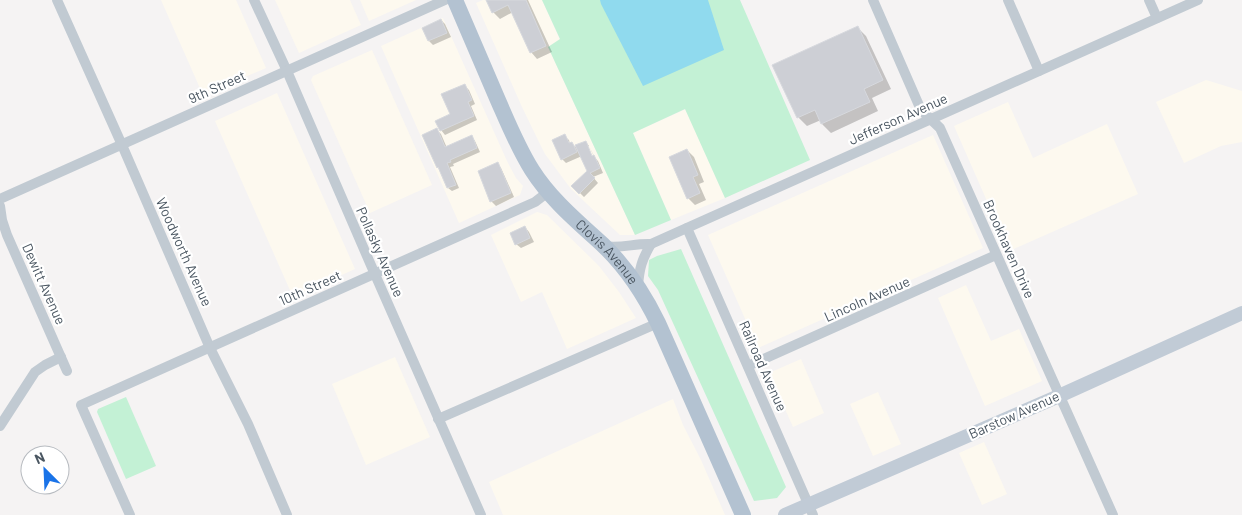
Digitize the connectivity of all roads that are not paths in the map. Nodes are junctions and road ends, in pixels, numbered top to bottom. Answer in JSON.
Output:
{"nodes":[{"id":1,"x":57,"y":0,"type":"edge"},
{"id":2,"x":254,"y":0,"type":"edge"},
{"id":3,"x":445,"y":0,"type":"edge"},
{"id":4,"x":455,"y":0,"type":"edge"},
{"id":5,"x":873,"y":0,"type":"edge"},
{"id":6,"x":1008,"y":0,"type":"edge"},
{"id":7,"x":1149,"y":0,"type":"edge"},
{"id":8,"x":1198,"y":0,"type":"edge"},
{"id":9,"x":1157,"y":18,"type":"junction"},
{"id":10,"x":287,"y":71,"type":"junction"},
{"id":11,"x":1039,"y":71,"type":"junction"},
{"id":12,"x":931,"y":120,"type":"junction"},
{"id":13,"x":122,"y":145,"type":"junction"},
{"id":14,"x":548,"y":192,"type":"junction"},
{"id":15,"x":0,"y":200,"type":"edge"},
{"id":16,"x":0,"y":206,"type":"edge"},
{"id":17,"x":687,"y":228,"type":"junction"},
{"id":18,"x":651,"y":244,"type":"junction"},
{"id":19,"x":604,"y":246,"type":"junction"},
{"id":20,"x":996,"y":255,"type":"junction"},
{"id":21,"x":375,"y":274,"type":"junction"},
{"id":22,"x":638,"y":286,"type":"junction"},
{"id":23,"x":1242,"y":313,"type":"edge"},
{"id":24,"x":658,"y":322,"type":"junction"},
{"id":25,"x":210,"y":348,"type":"junction"},
{"id":26,"x":61,"y":357,"type":"junction"},
{"id":27,"x":748,"y":366,"type":"junction"},
{"id":28,"x":67,"y":371,"type":"dead end"},
{"id":29,"x":1059,"y":396,"type":"junction"},
{"id":30,"x":438,"y":418,"type":"junction"},
{"id":31,"x":0,"y":426,"type":"edge"},
{"id":32,"x":811,"y":510,"type":"edge"},
{"id":33,"x":130,"y":515,"type":"edge"},
{"id":34,"x":287,"y":515,"type":"edge"},
{"id":35,"x":481,"y":515,"type":"edge"},
{"id":36,"x":743,"y":515,"type":"edge"},
{"id":37,"x":785,"y":515,"type":"edge"},
{"id":38,"x":1112,"y":515,"type":"edge"}],
"edges":[{"from":1,"to":13,"type":"street","name":"Woodworth Avenue"},
{"from":2,"to":10,"type":"street","name":"Pollasky Avenue"},
{"from":3,"to":10,"type":"street","name":"9th Street"},
{"from":4,"to":14,"type":"main road","name":"Clovis Avenue"},
{"from":5,"to":12,"type":"street","name":"Brookhaven Drive"},
{"from":6,"to":11,"type":"street"},
{"from":7,"to":9,"type":"street"},
{"from":8,"to":9,"type":"street","name":"Jefferson Avenue"},
{"from":9,"to":11,"type":"street","name":"Jefferson Avenue"},
{"from":10,"to":13,"type":"street","name":"9th Street"},
{"from":10,"to":21,"type":"street","name":"Pollasky Avenue"},
{"from":11,"to":12,"type":"street","name":"Jefferson Avenue"},
{"from":12,"to":17,"type":"street","name":"Jefferson Avenue"},
{"from":12,"to":20,"type":"street","name":"Brookhaven Drive"},
{"from":13,"to":15,"type":"street","name":"9th Street"},
{"from":13,"to":25,"type":"street","name":"Woodworth Avenue"},
{"from":14,"to":19,"type":"main road","name":"Clovis Avenue"},
{"from":14,"to":21,"type":"street","name":"10th Street"},
{"from":16,"to":26,"type":"street","name":"Dewitt Avenue"},
{"from":17,"to":18,"type":"street","name":"Jefferson Avenue"},
{"from":17,"to":27,"type":"street","name":"Railroad Avenue"},
{"from":18,"to":19,"type":"street","name":"Jefferson Avenue"},
{"from":18,"to":22,"type":"street"},
{"from":19,"to":22,"type":"main road","name":"Clovis Avenue"},
{"from":20,"to":27,"type":"street","name":"Lincoln Avenue"},
{"from":20,"to":29,"type":"street","name":"Brookhaven Drive"},
{"from":21,"to":25,"type":"street","name":"10th Street"},
{"from":21,"to":30,"type":"street","name":"Pollasky Avenue"},
{"from":22,"to":24,"type":"main road","name":"Clovis Avenue"},
{"from":23,"to":29,"type":"main road","name":"Barstow Avenue"},
{"from":24,"to":30,"type":"street"},
{"from":24,"to":36,"type":"main road","name":"Clovis Avenue"},
{"from":25,"to":33,"type":"street","name":"10th Street"},
{"from":25,"to":34,"type":"street","name":"Woodworth Avenue"},
{"from":26,"to":28,"type":"street","name":"Dewitt Avenue"},
{"from":26,"to":31,"type":"street"},
{"from":27,"to":32,"type":"street","name":"Railroad Avenue"},
{"from":29,"to":32,"type":"main road","name":"Barstow Avenue"},
{"from":29,"to":38,"type":"street","name":"Brookhaven Drive"},
{"from":30,"to":35,"type":"street","name":"Pollasky Avenue"},
{"from":32,"to":37,"type":"main road","name":"Barstow Avenue"}]}
